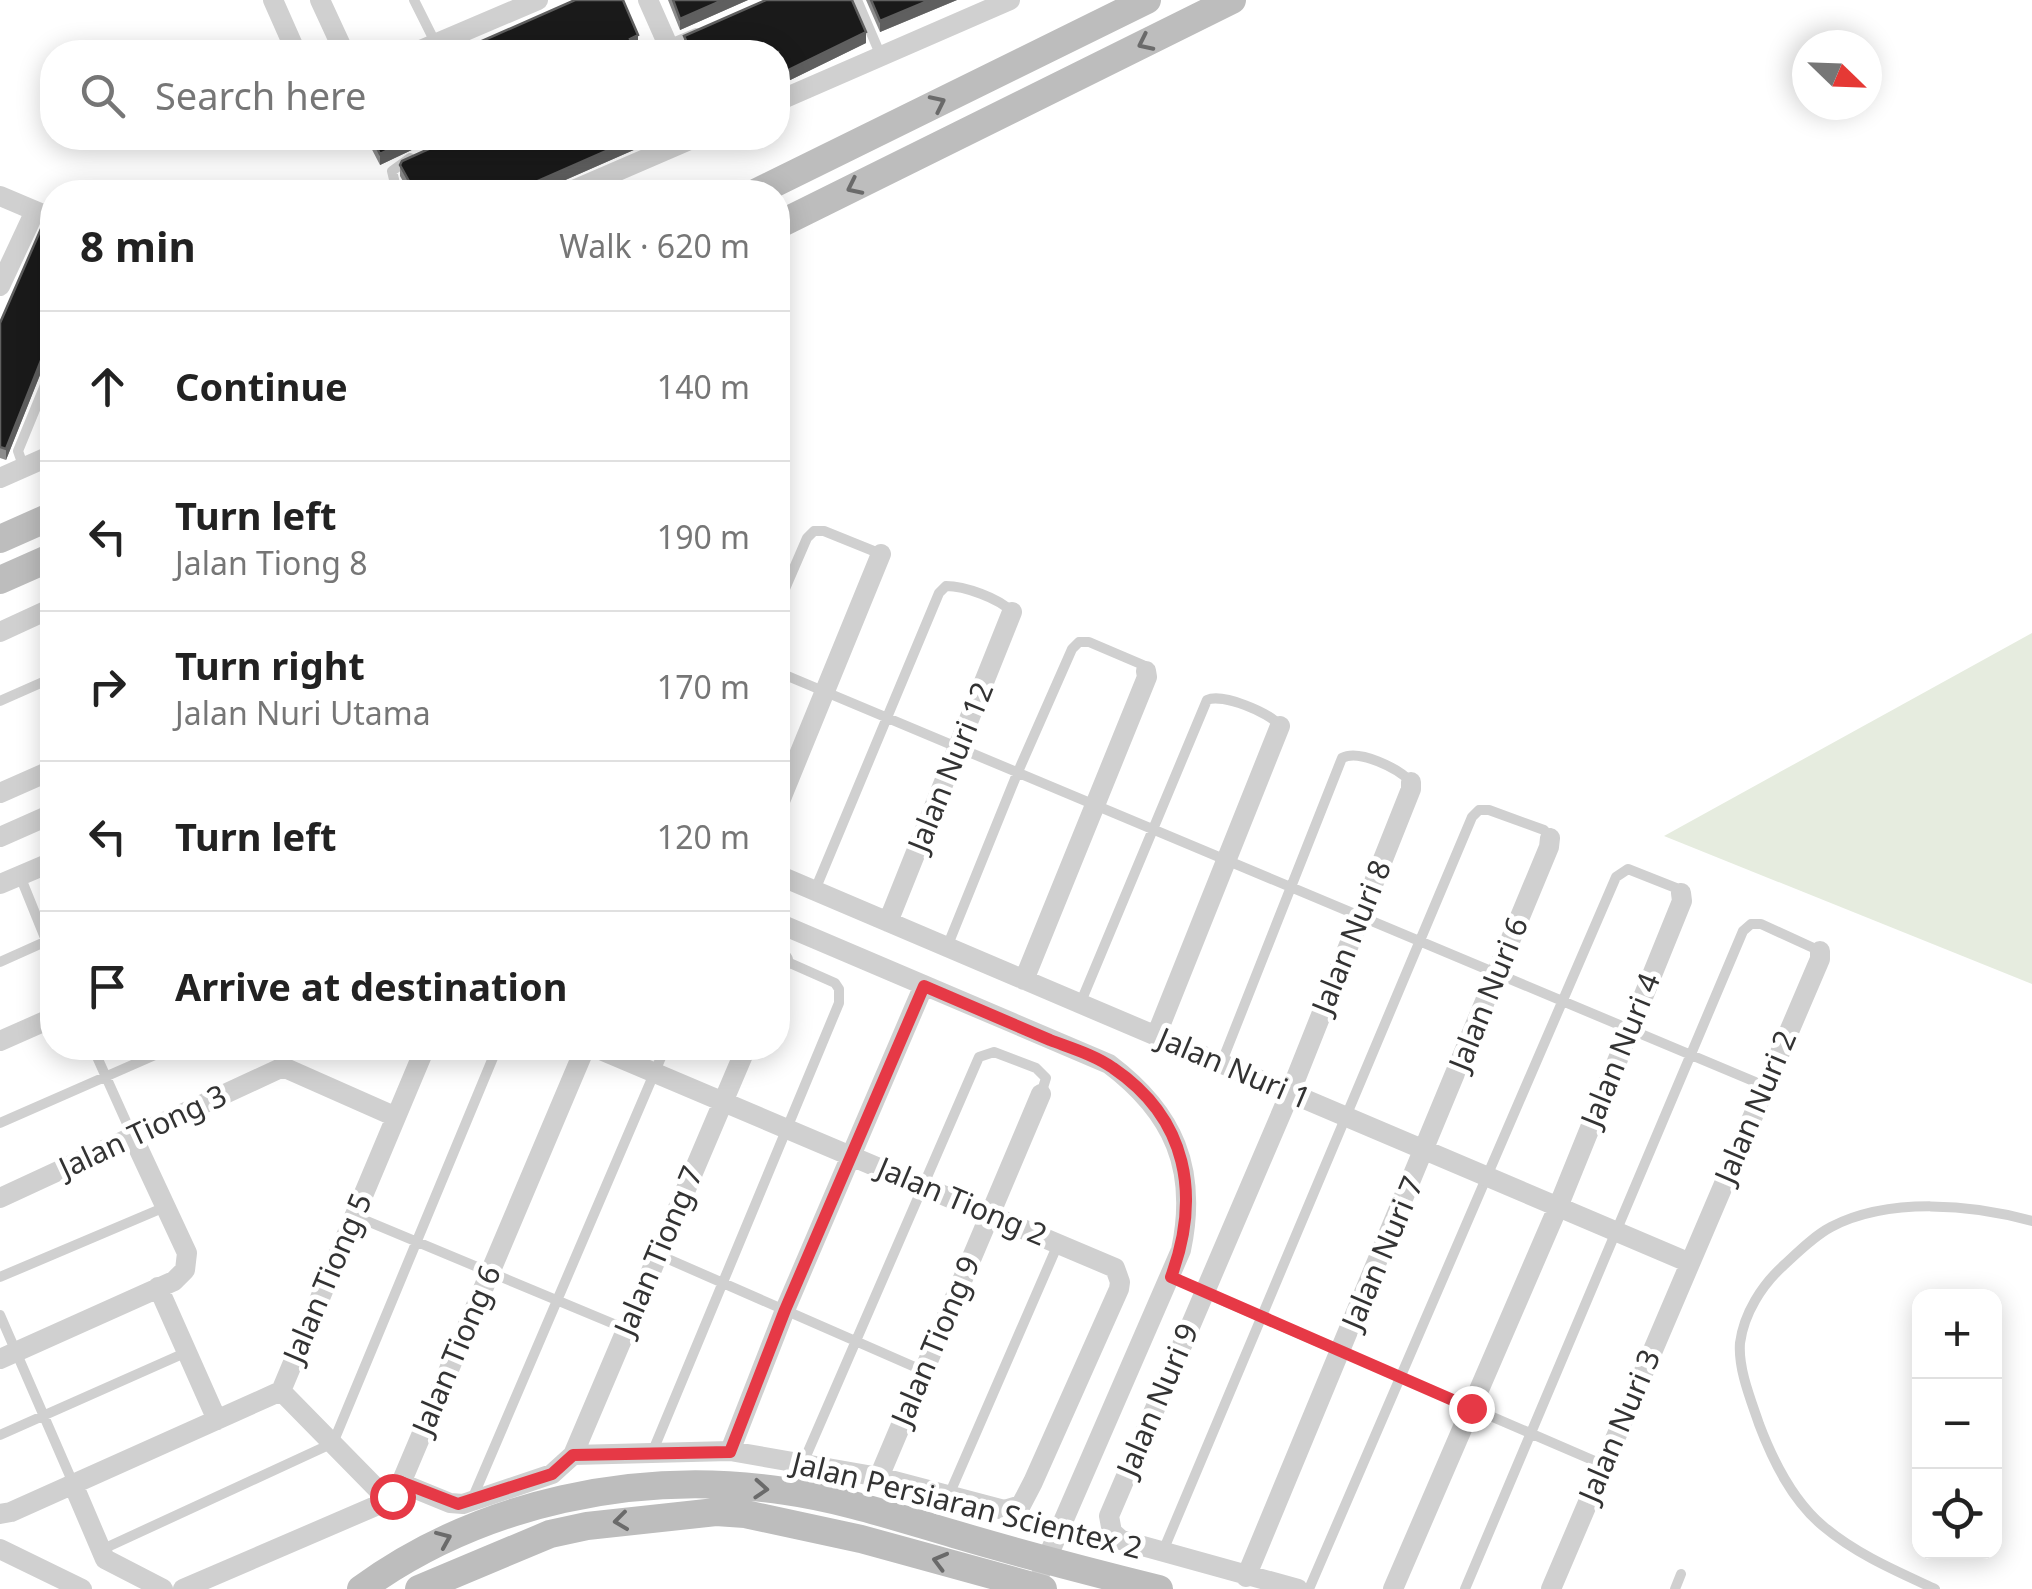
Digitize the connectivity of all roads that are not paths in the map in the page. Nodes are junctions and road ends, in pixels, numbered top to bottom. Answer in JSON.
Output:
{"nodes":[{"id":1,"x":272,"y":0,"type":"edge"},
{"id":2,"x":320,"y":0,"type":"edge"},
{"id":3,"x":414,"y":0,"type":"edge"},
{"id":4,"x":648,"y":0,"type":"edge"},
{"id":5,"x":857,"y":0,"type":"edge"},
{"id":6,"x":1010,"y":0,"type":"edge"},
{"id":7,"x":1147,"y":0,"type":"edge"},
{"id":8,"x":1232,"y":0,"type":"edge"},
{"id":9,"x":527,"y":2,"type":"edge"},
{"id":10,"x":702,"y":30,"type":"edge"},
{"id":11,"x":290,"y":40,"type":"edge"},
{"id":12,"x":338,"y":40,"type":"edge"},
{"id":13,"x":434,"y":40,"type":"edge"},
{"id":14,"x":445,"y":40,"type":"edge"},
{"id":15,"x":660,"y":40,"type":"edge"},
{"id":16,"x":682,"y":40,"type":"edge"},
{"id":17,"x":882,"y":56,"type":"junction"},
{"id":18,"x":790,"y":96,"type":"edge"},
{"id":19,"x":428,"y":150,"type":"edge"},
{"id":20,"x":666,"y":150,"type":"edge"},
{"id":21,"x":392,"y":180,"type":"edge"},
{"id":22,"x":596,"y":180,"type":"edge"},
{"id":23,"x":781,"y":180,"type":"edge"},
{"id":24,"x":0,"y":196,"type":"edge"},
{"id":25,"x":40,"y":212,"type":"edge"},
{"id":26,"x":790,"y":218,"type":"edge"},
{"id":27,"x":40,"y":221,"type":"edge"},
{"id":28,"x":0,"y":286,"type":"edge"},
{"id":29,"x":40,"y":397,"type":"edge"},
{"id":30,"x":40,"y":461,"type":"edge"},
{"id":31,"x":24,"y":468,"type":"junction"},
{"id":32,"x":0,"y":478,"type":"edge"},
{"id":33,"x":40,"y":521,"type":"edge"},
{"id":34,"x":0,"y":539,"type":"edge"},
{"id":35,"x":880,"y":554,"type":"joint"},
{"id":36,"x":40,"y":563,"type":"edge"},
{"id":37,"x":790,"y":576,"type":"edge"},
{"id":38,"x":0,"y":580,"type":"edge"},
{"id":39,"x":1012,"y":612,"type":"joint"},
{"id":40,"x":40,"y":614,"type":"edge"},
{"id":41,"x":0,"y":632,"type":"edge"},
{"id":42,"x":1146,"y":671,"type":"joint"},
{"id":43,"x":790,"y":677,"type":"edge"},
{"id":44,"x":40,"y":683,"type":"edge"},
{"id":45,"x":824,"y":692,"type":"junction"},
{"id":46,"x":0,"y":701,"type":"edge"},
{"id":47,"x":887,"y":719,"type":"junction"},
{"id":48,"x":1280,"y":726,"type":"joint"},
{"id":49,"x":958,"y":750,"type":"junction"},
{"id":50,"x":1016,"y":774,"type":"junction"},
{"id":51,"x":40,"y":775,"type":"edge"},
{"id":52,"x":790,"y":776,"type":"edge"},
{"id":53,"x":1411,"y":782,"type":"joint"},
{"id":54,"x":0,"y":793,"type":"edge"},
{"id":55,"x":1094,"y":806,"type":"junction"},
{"id":56,"x":40,"y":819,"type":"edge"},
{"id":57,"x":1152,"y":830,"type":"junction"},
{"id":58,"x":0,"y":837,"type":"edge"},
{"id":59,"x":1550,"y":838,"type":"joint"},
{"id":60,"x":1226,"y":862,"type":"junction"},
{"id":61,"x":40,"y":867,"type":"edge"},
{"id":62,"x":20,"y":876,"type":"junction"},
{"id":63,"x":790,"y":880,"type":"edge"},
{"id":64,"x":0,"y":884,"type":"edge"},
{"id":65,"x":1290,"y":888,"type":"junction"},
{"id":66,"x":814,"y":891,"type":"junction"},
{"id":67,"x":1681,"y":893,"type":"joint"},
{"id":68,"x":1360,"y":917,"type":"junction"},
{"id":69,"x":40,"y":919,"type":"edge"},
{"id":70,"x":888,"y":922,"type":"junction"},
{"id":71,"x":790,"y":928,"type":"edge"},
{"id":72,"x":1419,"y":942,"type":"junction"},
{"id":73,"x":40,"y":944,"type":"edge"},
{"id":74,"x":947,"y":948,"type":"junction"},
{"id":75,"x":1820,"y":952,"type":"joint"},
{"id":76,"x":0,"y":962,"type":"edge"},
{"id":77,"x":790,"y":967,"type":"edge"},
{"id":78,"x":1496,"y":974,"type":"junction"},
{"id":79,"x":1024,"y":980,"type":"junction"},
{"id":80,"x":924,"y":986,"type":"junction"},
{"id":81,"x":1562,"y":1001,"type":"junction"},
{"id":82,"x":1080,"y":1004,"type":"junction"},
{"id":83,"x":40,"y":1023,"type":"edge"},
{"id":84,"x":1628,"y":1029,"type":"junction"},
{"id":85,"x":1156,"y":1036,"type":"junction"},
{"id":86,"x":0,"y":1041,"type":"edge"},
{"id":87,"x":1691,"y":1055,"type":"junction"},
{"id":88,"x":98,"y":1060,"type":"edge"},
{"id":89,"x":144,"y":1060,"type":"edge"},
{"id":90,"x":277,"y":1060,"type":"edge"},
{"id":91,"x":289,"y":1060,"type":"edge"},
{"id":92,"x":416,"y":1060,"type":"edge"},
{"id":93,"x":492,"y":1060,"type":"edge"},
{"id":94,"x":580,"y":1060,"type":"edge"},
{"id":95,"x":625,"y":1060,"type":"edge"},
{"id":96,"x":660,"y":1060,"type":"edge"},
{"id":97,"x":741,"y":1060,"type":"edge"},
{"id":98,"x":1221,"y":1064,"type":"junction"},
{"id":99,"x":654,"y":1072,"type":"junction"},
{"id":100,"x":105,"y":1077,"type":"junction"},
{"id":101,"x":1765,"y":1086,"type":"junction"},
{"id":102,"x":1290,"y":1093,"type":"junction"},
{"id":103,"x":1041,"y":1094,"type":"joint"},
{"id":104,"x":723,"y":1100,"type":"junction"},
{"id":105,"x":1345,"y":1116,"type":"junction"},
{"id":106,"x":396,"y":1117,"type":"junction"},
{"id":107,"x":0,"y":1123,"type":"edge"},
{"id":108,"x":787,"y":1128,"type":"junction"},
{"id":109,"x":133,"y":1137,"type":"junction"},
{"id":110,"x":1426,"y":1150,"type":"junction"},
{"id":111,"x":852,"y":1154,"type":"junction"},
{"id":112,"x":1487,"y":1176,"type":"junction"},
{"id":113,"x":924,"y":1185,"type":"junction"},
{"id":114,"x":0,"y":1198,"type":"edge"},
{"id":115,"x":1558,"y":1206,"type":"junction"},
{"id":116,"x":166,"y":1207,"type":"junction"},
{"id":117,"x":990,"y":1214,"type":"junction"},
{"id":118,"x":354,"y":1216,"type":"junction"},
{"id":119,"x":2032,"y":1221,"type":"edge"},
{"id":120,"x":1617,"y":1232,"type":"junction"},
{"id":121,"x":416,"y":1242,"type":"junction"},
{"id":122,"x":1059,"y":1243,"type":"junction"},
{"id":123,"x":657,"y":1255,"type":"junction"},
{"id":124,"x":1690,"y":1263,"type":"junction"},
{"id":125,"x":490,"y":1272,"type":"junction"},
{"id":126,"x":0,"y":1276,"type":"edge"},
{"id":127,"x":1171,"y":1277,"type":"junction"},
{"id":128,"x":720,"y":1282,"type":"junction"},
{"id":129,"x":158,"y":1288,"type":"junction"},
{"id":130,"x":1204,"y":1292,"type":"junction"},
{"id":131,"x":557,"y":1300,"type":"junction"},
{"id":132,"x":785,"y":1310,"type":"junction"},
{"id":133,"x":0,"y":1314,"type":"edge"},
{"id":134,"x":1262,"y":1317,"type":"junction"},
{"id":135,"x":626,"y":1329,"type":"junction"},
{"id":136,"x":856,"y":1340,"type":"junction"},
{"id":137,"x":1342,"y":1351,"type":"junction"},
{"id":138,"x":186,"y":1352,"type":"junction"},
{"id":139,"x":8,"y":1355,"type":"edge"},
{"id":140,"x":924,"y":1371,"type":"junction"},
{"id":141,"x":1401,"y":1377,"type":"junction"},
{"id":142,"x":281,"y":1391,"type":"junction"},
{"id":143,"x":1471,"y":1408,"type":"junction"},
{"id":144,"x":44,"y":1415,"type":"junction"},
{"id":145,"x":217,"y":1420,"type":"junction"},
{"id":146,"x":1532,"y":1434,"type":"junction"},
{"id":147,"x":0,"y":1435,"type":"edge"},
{"id":148,"x":333,"y":1443,"type":"junction"},
{"id":149,"x":730,"y":1452,"type":"junction"},
{"id":150,"x":652,"y":1453,"type":"junction"},
{"id":151,"x":573,"y":1455,"type":"junction"},
{"id":152,"x":802,"y":1464,"type":"junction"},
{"id":153,"x":1604,"y":1465,"type":"junction"},
{"id":154,"x":878,"y":1477,"type":"junction"},
{"id":155,"x":401,"y":1482,"type":"junction"},
{"id":156,"x":73,"y":1484,"type":"junction"},
{"id":157,"x":949,"y":1494,"type":"junction"},
{"id":158,"x":388,"y":1500,"type":"junction"},
{"id":159,"x":472,"y":1501,"type":"junction"},
{"id":160,"x":0,"y":1514,"type":"edge"},
{"id":161,"x":0,"y":1549,"type":"edge"},
{"id":162,"x":101,"y":1550,"type":"junction"},
{"id":163,"x":1162,"y":1553,"type":"junction"},
{"id":164,"x":1046,"y":1560,"type":"junction"},
{"id":165,"x":1680,"y":1574,"type":"dead end"},
{"id":166,"x":1246,"y":1576,"type":"junction"},
{"id":167,"x":1037,"y":1588,"type":"edge"},
{"id":168,"x":82,"y":1589,"type":"edge"},
{"id":169,"x":164,"y":1589,"type":"edge"},
{"id":170,"x":184,"y":1589,"type":"edge"},
{"id":171,"x":360,"y":1589,"type":"edge"},
{"id":172,"x":418,"y":1589,"type":"edge"},
{"id":173,"x":1159,"y":1589,"type":"edge"},
{"id":174,"x":1298,"y":1589,"type":"edge"},
{"id":175,"x":1309,"y":1589,"type":"edge"},
{"id":176,"x":1393,"y":1589,"type":"edge"},
{"id":177,"x":1466,"y":1589,"type":"edge"},
{"id":178,"x":1551,"y":1589,"type":"edge"},
{"id":179,"x":1675,"y":1589,"type":"edge"},
{"id":180,"x":1935,"y":1589,"type":"edge"}],
"edges":[{"from":1,"to":11,"type":"street"},
{"from":2,"to":12,"type":"street"},
{"from":3,"to":13,"type":"lane"},
{"from":4,"to":15,"type":"street"},
{"from":5,"to":17,"type":"lane"},
{"from":6,"to":17,"type":"street"},
{"from":23,"to":7,"type":"street","one_way":true},
{"from":8,"to":26,"type":"street","one_way":true},
{"from":9,"to":14,"type":"street"},
{"from":10,"to":16,"type":"lane"},
{"from":17,"to":18,"type":"street"},
{"from":19,"to":21,"type":"lane"},
{"from":20,"to":22,"type":"street"},
{"from":24,"to":25,"type":"street"},
{"from":27,"to":28,"type":"street"},
{"from":29,"to":31,"type":"lane"},
{"from":30,"to":31,"type":"street"},
{"from":31,"to":32,"type":"street"},
{"from":33,"to":34,"type":"street"},
{"from":35,"to":37,"type":"lane"},
{"from":35,"to":45,"type":"street"},
{"from":36,"to":38,"type":"street"},
{"from":39,"to":47,"type":"lane"},
{"from":39,"to":49,"type":"street","name":"Jalan Nuri 12"},
{"from":40,"to":41,"type":"street"},
{"from":42,"to":50,"type":"lane"},
{"from":42,"to":55,"type":"street"},
{"from":43,"to":45,"type":"lane"},
{"from":44,"to":46,"type":"lane"},
{"from":45,"to":47,"type":"lane"},
{"from":45,"to":52,"type":"street"},
{"from":47,"to":49,"type":"lane"},
{"from":47,"to":66,"type":"lane"},
{"from":48,"to":57,"type":"lane"},
{"from":48,"to":60,"type":"street"},
{"from":49,"to":50,"type":"lane"},
{"from":49,"to":70,"type":"street","name":"Jalan Nuri 12"},
{"from":50,"to":55,"type":"lane"},
{"from":50,"to":74,"type":"lane"},
{"from":51,"to":54,"type":"street"},
{"from":53,"to":65,"type":"lane"},
{"from":53,"to":68,"type":"street","name":"Jalan Nuri 8"},
{"from":55,"to":57,"type":"lane"},
{"from":55,"to":79,"type":"street"},
{"from":56,"to":58,"type":"street"},
{"from":57,"to":60,"type":"lane"},
{"from":57,"to":82,"type":"lane"},
{"from":59,"to":72,"type":"lane"},
{"from":59,"to":78,"type":"street","name":"Jalan Nuri 6"},
{"from":60,"to":65,"type":"lane"},
{"from":60,"to":85,"type":"street"},
{"from":61,"to":62,"type":"street"},
{"from":62,"to":64,"type":"street"},
{"from":62,"to":69,"type":"lane"},
{"from":63,"to":66,"type":"street","name":"Jalan Nuri 1"},
{"from":65,"to":68,"type":"lane"},
{"from":65,"to":98,"type":"lane"},
{"from":66,"to":70,"type":"street","name":"Jalan Nuri 1"},
{"from":67,"to":81,"type":"lane"},
{"from":67,"to":84,"type":"street","name":"Jalan Nuri 4"},
{"from":68,"to":72,"type":"lane"},
{"from":68,"to":102,"type":"street","name":"Jalan Nuri 8"},
{"from":70,"to":74,"type":"street","name":"Jalan Nuri 1"},
{"from":71,"to":80,"type":"street"},
{"from":72,"to":78,"type":"lane"},
{"from":72,"to":105,"type":"lane"},
{"from":73,"to":76,"type":"lane"},
{"from":74,"to":79,"type":"street","name":"Jalan Nuri 1"},
{"from":75,"to":87,"type":"lane"},
{"from":75,"to":101,"type":"street","name":"Jalan Nuri 2"},
{"from":77,"to":108,"type":"lane"},
{"from":78,"to":81,"type":"lane"},
{"from":78,"to":110,"type":"street","name":"Jalan Nuri 6"},
{"from":79,"to":82,"type":"street","name":"Jalan Nuri 1"},
{"from":80,"to":111,"type":"street"},
{"from":80,"to":127,"type":"street"},
{"from":81,"to":84,"type":"lane"},
{"from":81,"to":112,"type":"lane"},
{"from":82,"to":85,"type":"street","name":"Jalan Nuri 1"},
{"from":83,"to":86,"type":"street"},
{"from":84,"to":87,"type":"lane"},
{"from":84,"to":115,"type":"street","name":"Jalan Nuri 4"},
{"from":85,"to":98,"type":"street","name":"Jalan Nuri 1"},
{"from":87,"to":101,"type":"lane"},
{"from":87,"to":120,"type":"lane"},
{"from":88,"to":100,"type":"lane"},
{"from":89,"to":100,"type":"lane"},
{"from":90,"to":109,"type":"street","name":"Jalan Tiong 3"},
{"from":91,"to":106,"type":"street","name":"Jalan Tiong 3"},
{"from":92,"to":106,"type":"street","name":"Jalan Tiong 5"},
{"from":93,"to":121,"type":"lane"},
{"from":94,"to":125,"type":"street","name":"Jalan Tiong 6"},
{"from":95,"to":99,"type":"street","name":"Jalan Tiong 2"},
{"from":96,"to":99,"type":"lane"},
{"from":97,"to":104,"type":"street","name":"Jalan Tiong 7"},
{"from":98,"to":102,"type":"street","name":"Jalan Nuri 1"},
{"from":99,"to":104,"type":"street","name":"Jalan Tiong 2"},
{"from":99,"to":131,"type":"lane"},
{"from":100,"to":107,"type":"lane"},
{"from":100,"to":109,"type":"lane"},
{"from":101,"to":124,"type":"street","name":"Jalan Nuri 2"},
{"from":102,"to":105,"type":"street","name":"Jalan Nuri 1"},
{"from":102,"to":130,"type":"street","name":"Jalan Nuri 9"},
{"from":103,"to":113,"type":"lane"},
{"from":103,"to":117,"type":"street","name":"Jalan Tiong 9"},
{"from":104,"to":108,"type":"street","name":"Jalan Tiong 2"},
{"from":104,"to":123,"type":"street","name":"Jalan Tiong 7"},
{"from":105,"to":110,"type":"street","name":"Jalan Nuri 1"},
{"from":105,"to":134,"type":"lane"},
{"from":106,"to":118,"type":"street","name":"Jalan Tiong 5"},
{"from":108,"to":111,"type":"street","name":"Jalan Tiong 2"},
{"from":108,"to":128,"type":"lane"},
{"from":109,"to":114,"type":"street","name":"Jalan Tiong 3"},
{"from":109,"to":116,"type":"street"},
{"from":110,"to":112,"type":"street","name":"Jalan Nuri 1"},
{"from":110,"to":137,"type":"street","name":"Jalan Nuri 7"},
{"from":111,"to":113,"type":"street","name":"Jalan Tiong 2"},
{"from":111,"to":132,"type":"street"},
{"from":112,"to":115,"type":"street","name":"Jalan Nuri 1"},
{"from":112,"to":141,"type":"lane"},
{"from":113,"to":117,"type":"street","name":"Jalan Tiong 2"},
{"from":113,"to":136,"type":"lane"},
{"from":115,"to":120,"type":"street","name":"Jalan Nuri 1"},
{"from":115,"to":143,"type":"street","name":"Jalan Nuri 4"},
{"from":116,"to":126,"type":"lane"},
{"from":116,"to":129,"type":"street"},
{"from":117,"to":122,"type":"street","name":"Jalan Tiong 2"},
{"from":117,"to":140,"type":"street","name":"Jalan Tiong 9"},
{"from":118,"to":121,"type":"lane"},
{"from":118,"to":142,"type":"street","name":"Jalan Tiong 5"},
{"from":119,"to":180,"type":"lane"},
{"from":120,"to":124,"type":"street","name":"Jalan Nuri 1"},
{"from":120,"to":146,"type":"lane"},
{"from":121,"to":125,"type":"lane"},
{"from":121,"to":148,"type":"lane"},
{"from":122,"to":157,"type":"lane"},
{"from":122,"to":157,"type":"street","name":"Jalan Tiong 2"},
{"from":123,"to":128,"type":"lane"},
{"from":123,"to":135,"type":"street","name":"Jalan Tiong 7"},
{"from":124,"to":153,"type":"street","name":"Jalan Nuri 3"},
{"from":125,"to":131,"type":"lane"},
{"from":125,"to":155,"type":"street","name":"Jalan Tiong 6"},
{"from":127,"to":130,"type":"street"},
{"from":127,"to":164,"type":"street"},
{"from":128,"to":132,"type":"lane"},
{"from":128,"to":150,"type":"lane"},
{"from":129,"to":138,"type":"street"},
{"from":129,"to":139,"type":"street"},
{"from":130,"to":134,"type":"lane"},
{"from":130,"to":163,"type":"street","name":"Jalan Nuri 9"},
{"from":131,"to":135,"type":"lane"},
{"from":131,"to":159,"type":"lane"},
{"from":132,"to":136,"type":"lane"},
{"from":132,"to":149,"type":"street"},
{"from":133,"to":139,"type":"lane"},
{"from":134,"to":137,"type":"lane"},
{"from":134,"to":163,"type":"lane"},
{"from":135,"to":151,"type":"street","name":"Jalan Tiong 7"},
{"from":136,"to":140,"type":"lane"},
{"from":136,"to":152,"type":"lane"},
{"from":137,"to":141,"type":"lane"},
{"from":137,"to":166,"type":"street","name":"Jalan Nuri 7"},
{"from":138,"to":144,"type":"lane"},
{"from":138,"to":145,"type":"street"},
{"from":139,"to":144,"type":"lane"},
{"from":140,"to":154,"type":"street","name":"Jalan Tiong 9"},
{"from":141,"to":143,"type":"lane"},
{"from":141,"to":175,"type":"lane"},
{"from":142,"to":145,"type":"street","name":"Jalan Tiong 5"},
{"from":142,"to":148,"type":"street"},
{"from":143,"to":146,"type":"lane"},
{"from":143,"to":176,"type":"street","name":"Jalan Nuri 4"},
{"from":144,"to":147,"type":"lane"},
{"from":144,"to":156,"type":"lane"},
{"from":145,"to":156,"type":"street","name":"Jalan Tiong 5"},
{"from":146,"to":153,"type":"lane"},
{"from":146,"to":177,"type":"lane"},
{"from":148,"to":158,"type":"street"},
{"from":148,"to":162,"type":"lane"},
{"from":149,"to":150,"type":"street"},
{"from":149,"to":152,"type":"street"},
{"from":150,"to":151,"type":"street"},
{"from":151,"to":159,"type":"street"},
{"from":152,"to":154,"type":"street"},
{"from":153,"to":178,"type":"street","name":"Jalan Nuri 3"},
{"from":154,"to":157,"type":"street"},
{"from":155,"to":158,"type":"street","name":"Jalan Tiong 6"},
{"from":155,"to":159,"type":"street"},
{"from":156,"to":160,"type":"street","name":"Jalan Tiong 5"},
{"from":156,"to":162,"type":"street"},
{"from":158,"to":170,"type":"street"},
{"from":161,"to":168,"type":"street"},
{"from":162,"to":169,"type":"street"},
{"from":163,"to":166,"type":"street"},
{"from":164,"to":167,"type":"street"},
{"from":171,"to":164,"type":"street","name":"Jalan Persiaran Scientex 2","one_way":true},
{"from":164,"to":173,"type":"street","name":"Jalan Persiaran Scientex 2"},
{"from":165,"to":179,"type":"lane"},
{"from":166,"to":174,"type":"street"},
{"from":167,"to":172,"type":"street","name":"Jalan Persiaran Scientex 2","one_way":true}]}
